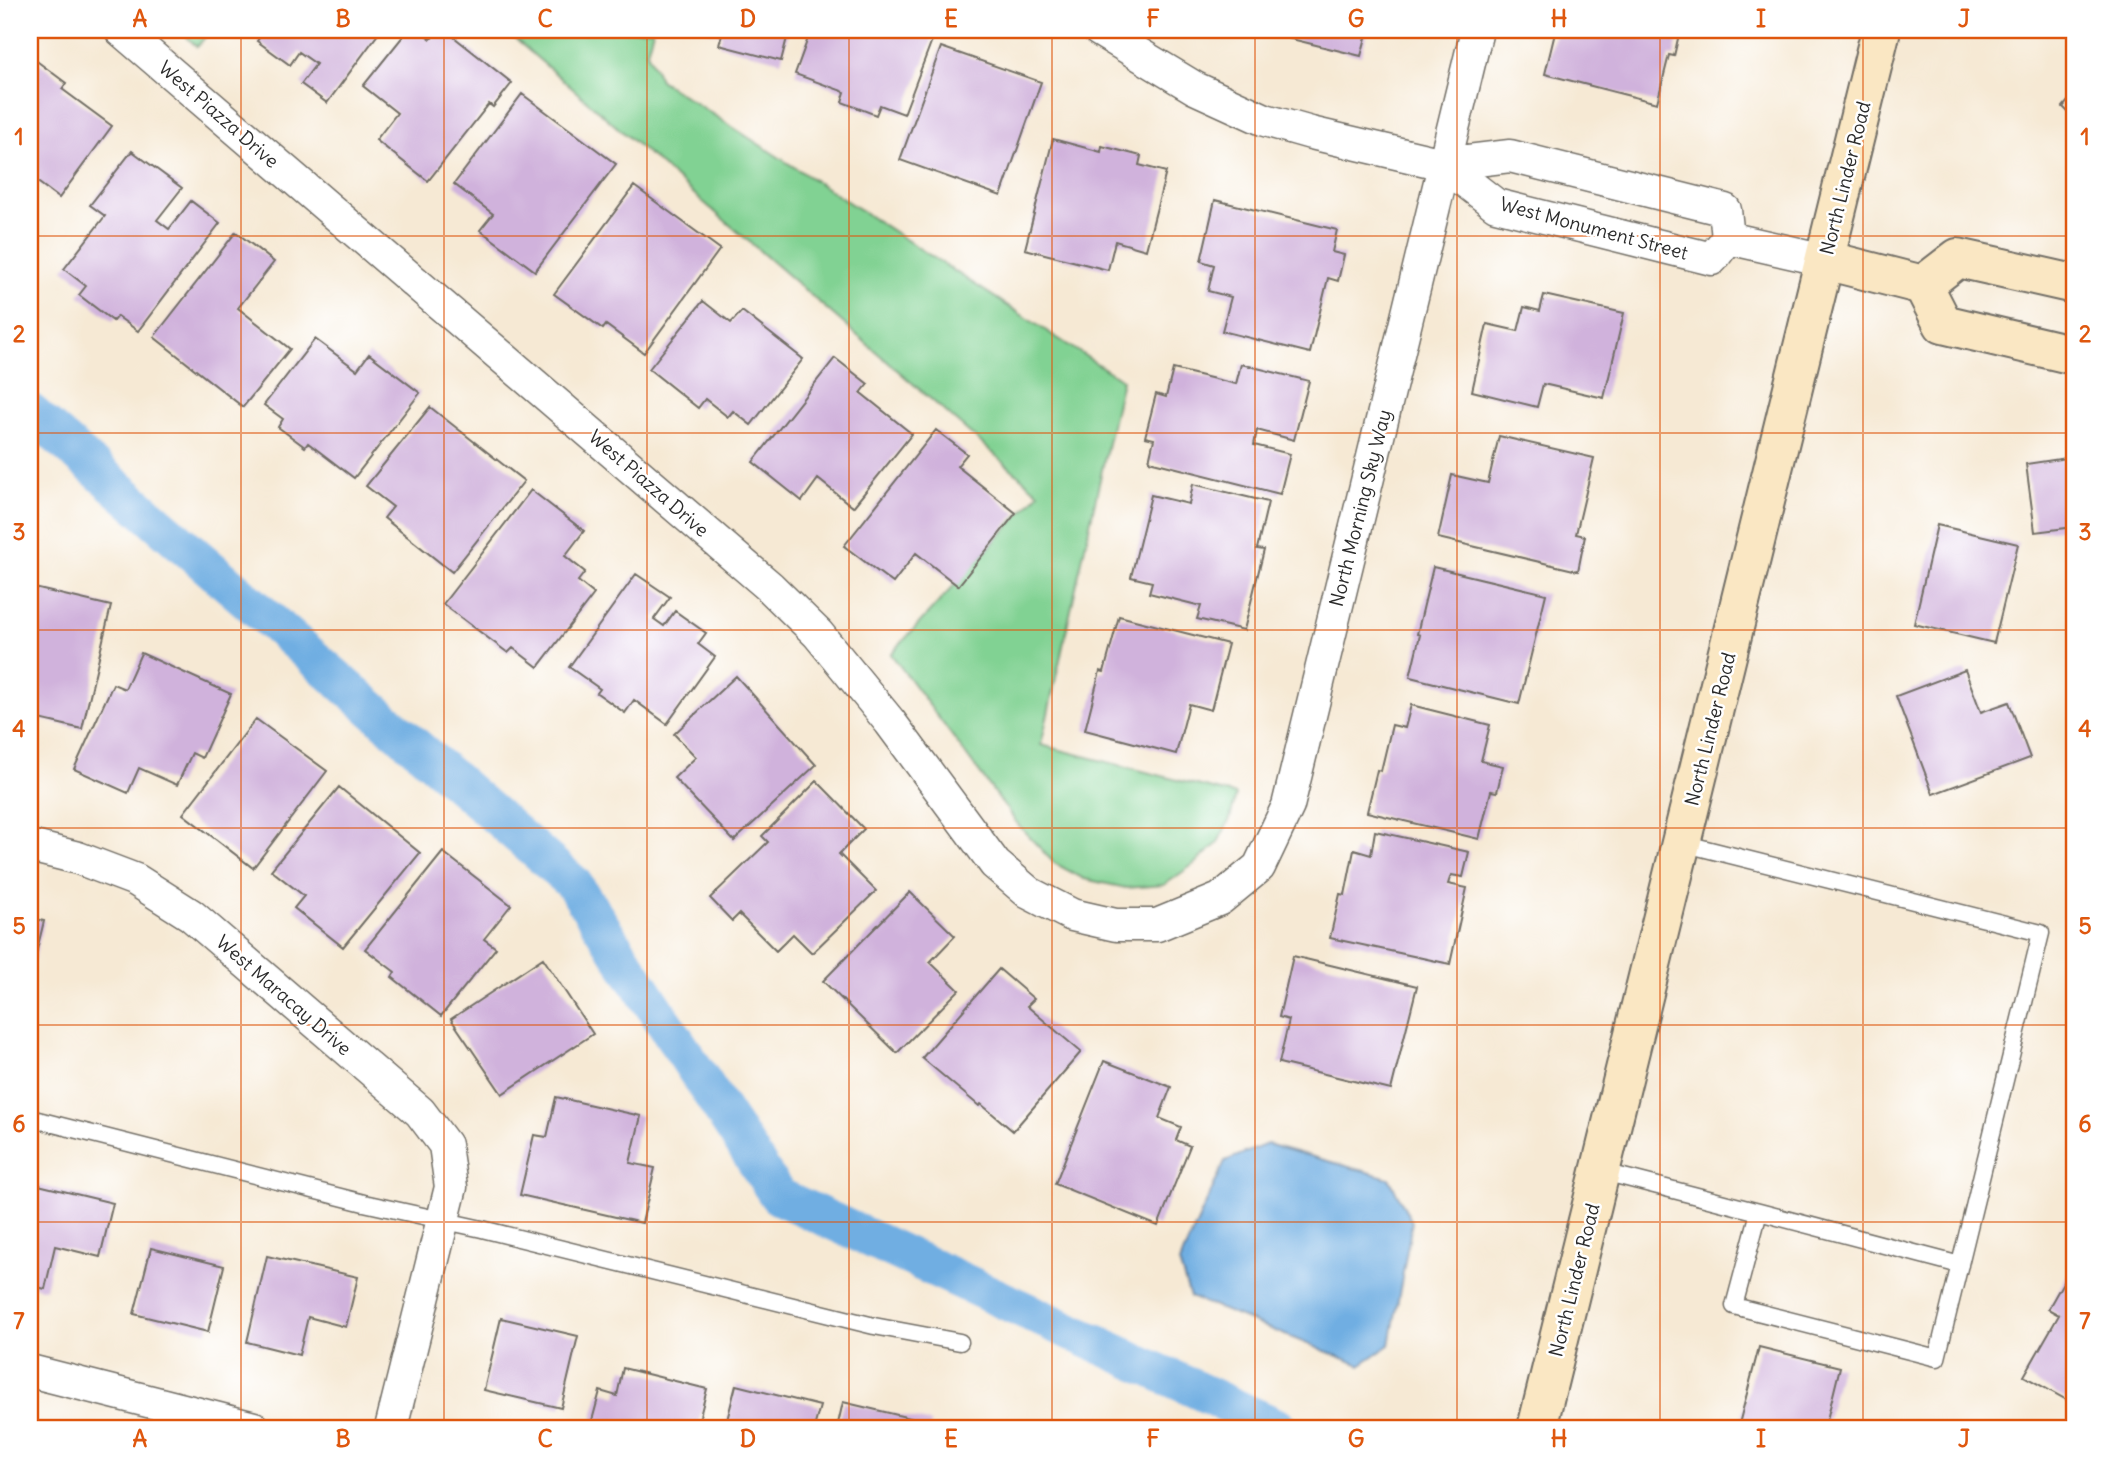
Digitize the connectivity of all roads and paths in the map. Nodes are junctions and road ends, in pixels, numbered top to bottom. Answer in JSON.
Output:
{"nodes":[{"id":1,"x":121,"y":30,"type":"edge"},
{"id":2,"x":1099,"y":30,"type":"edge"},
{"id":3,"x":1477,"y":30,"type":"edge"},
{"id":4,"x":1881,"y":30,"type":"edge"},
{"id":5,"x":1443,"y":163,"type":"junction"},
{"id":6,"x":1728,"y":238,"type":"junction"},
{"id":7,"x":1825,"y":260,"type":"junction"},
{"id":8,"x":2074,"y":284,"type":"edge"},
{"id":9,"x":1923,"y":285,"type":"junction"},
{"id":10,"x":2074,"y":355,"type":"edge"},
{"id":11,"x":1682,"y":843,"type":"junction"},
{"id":12,"x":30,"y":846,"type":"edge"},
{"id":13,"x":1157,"y":925,"type":"joint"},
{"id":14,"x":30,"y":1118,"type":"edge"},
{"id":15,"x":1600,"y":1171,"type":"junction"},
{"id":16,"x":1759,"y":1212,"type":"junction"},
{"id":17,"x":443,"y":1221,"type":"junction"},
{"id":18,"x":1959,"y":1265,"type":"junction"},
{"id":19,"x":961,"y":1342,"type":"dead end"},
{"id":20,"x":30,"y":1371,"type":"edge"},
{"id":21,"x":254,"y":1428,"type":"edge"},
{"id":22,"x":391,"y":1428,"type":"edge"},
{"id":23,"x":1537,"y":1428,"type":"edge"}],
"edges":[{"from":1,"to":13,"type":"street","name":"West Piazza Drive"},
{"from":2,"to":5,"type":"street"},
{"from":3,"to":5,"type":"street","name":"North Morning Sky Way"},
{"from":4,"to":7,"type":"main road","name":"North Linder Road"},
{"from":5,"to":6,"type":"street","name":"West Monument Street"},
{"from":5,"to":6,"type":"street"},
{"from":5,"to":13,"type":"street","name":"North Morning Sky Way"},
{"from":6,"to":7,"type":"street"},
{"from":7,"to":9,"type":"main road"},
{"from":7,"to":11,"type":"main road","name":"North Linder Road"},
{"from":8,"to":9,"type":"main road"},
{"from":9,"to":10,"type":"main road"},
{"from":11,"to":15,"type":"main road","name":"North Linder Road"},
{"from":11,"to":18,"type":"lane"},
{"from":12,"to":17,"type":"street","name":"West Maracay Drive"},
{"from":14,"to":17,"type":"lane"},
{"from":15,"to":16,"type":"lane"},
{"from":15,"to":23,"type":"main road","name":"North Linder Road"},
{"from":16,"to":18,"type":"lane"},
{"from":16,"to":18,"type":"lane"},
{"from":17,"to":19,"type":"lane"},
{"from":17,"to":22,"type":"street","name":"West Maracay Drive"},
{"from":20,"to":21,"type":"street"}]}
